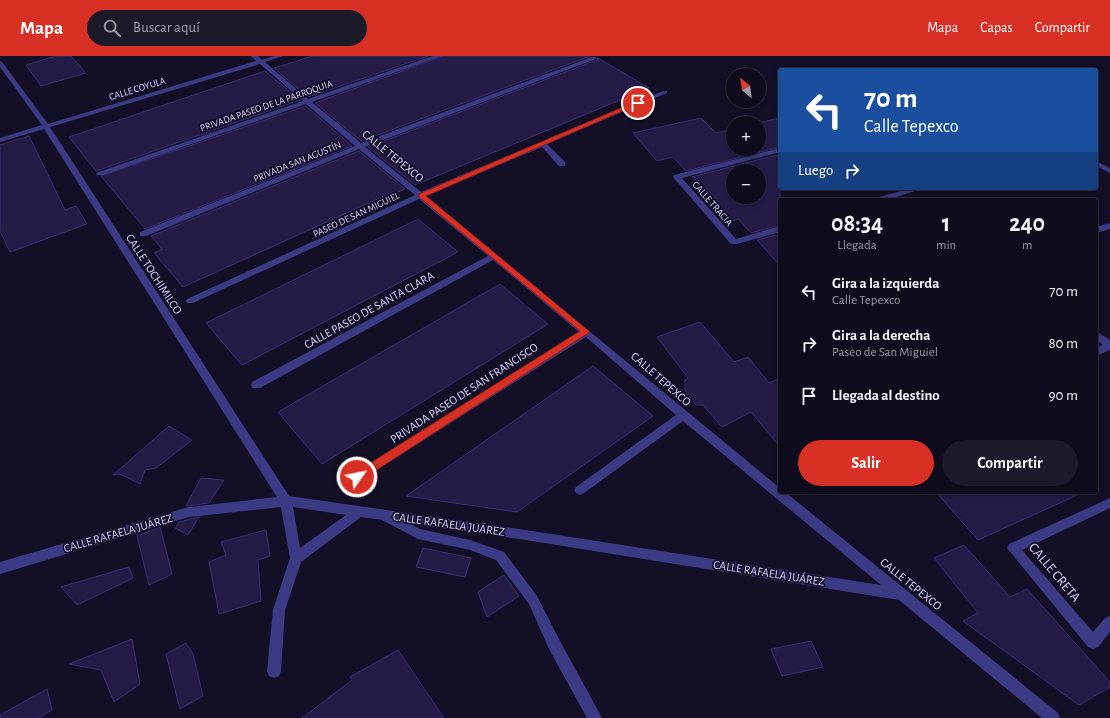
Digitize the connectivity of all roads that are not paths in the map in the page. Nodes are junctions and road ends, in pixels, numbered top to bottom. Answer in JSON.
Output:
{"nodes":[{"id":1,"x":280,"y":56,"type":"edge"},
{"id":2,"x":439,"y":56,"type":"edge"},
{"id":3,"x":594,"y":58,"type":"dead end"},
{"id":4,"x":258,"y":59,"type":"edge"},
{"id":5,"x":0,"y":62,"type":"edge"},
{"id":6,"x":665,"y":92,"type":"dead end"},
{"id":7,"x":307,"y":101,"type":"junction"},
{"id":8,"x":46,"y":126,"type":"junction"},
{"id":9,"x":0,"y":140,"type":"edge"},
{"id":10,"x":543,"y":144,"type":"junction"},
{"id":11,"x":360,"y":146,"type":"junction"},
{"id":12,"x":778,"y":151,"type":"edge"},
{"id":13,"x":562,"y":164,"type":"dead end"},
{"id":14,"x":1098,"y":164,"type":"edge"},
{"id":15,"x":1110,"y":171,"type":"edge"},
{"id":16,"x":100,"y":173,"type":"dead end"},
{"id":17,"x":911,"y":190,"type":"edge"},
{"id":18,"x":421,"y":195,"type":"junction"},
{"id":19,"x":885,"y":198,"type":"edge"},
{"id":20,"x":1110,"y":226,"type":"edge"},
{"id":21,"x":1098,"y":229,"type":"edge"},
{"id":22,"x":778,"y":230,"type":"edge"},
{"id":23,"x":143,"y":234,"type":"dead end"},
{"id":24,"x":494,"y":256,"type":"junction"},
{"id":25,"x":190,"y":301,"type":"dead end"},
{"id":26,"x":586,"y":332,"type":"junction"},
{"id":27,"x":1098,"y":336,"type":"edge"},
{"id":28,"x":1110,"y":346,"type":"edge"},
{"id":29,"x":1098,"y":351,"type":"edge"},
{"id":30,"x":256,"y":385,"type":"dead end"},
{"id":31,"x":683,"y":415,"type":"junction"},
{"id":32,"x":357,"y":477,"type":"dead end"},
{"id":33,"x":580,"y":490,"type":"dead end"},
{"id":34,"x":778,"y":493,"type":"edge"},
{"id":35,"x":780,"y":494,"type":"edge"},
{"id":36,"x":286,"y":501,"type":"junction"},
{"id":37,"x":1110,"y":502,"type":"edge"},
{"id":38,"x":360,"y":511,"type":"junction"},
{"id":39,"x":384,"y":514,"type":"junction"},
{"id":40,"x":296,"y":558,"type":"junction"},
{"id":41,"x":0,"y":568,"type":"edge"},
{"id":42,"x":902,"y":594,"type":"junction"},
{"id":43,"x":1110,"y":622,"type":"edge"},
{"id":44,"x":274,"y":671,"type":"dead end"},
{"id":45,"x":595,"y":718,"type":"edge"},
{"id":46,"x":1053,"y":718,"type":"edge"}],
"edges":[{"from":1,"to":4,"type":"street","name":"CALLE COYULA"},
{"from":2,"to":7,"type":"street","name":"PRIVADA PASEO DE LA PARROQUIA"},
{"from":3,"to":11,"type":"street","name":"PRIVADA SAN AGUSTÍN"},
{"from":4,"to":7,"type":"street","name":"CALLE TEPEXCO"},
{"from":4,"to":8,"type":"street","name":"CALLE COYULA"},
{"from":5,"to":8,"type":"street","name":"CALLE TOCHIMILCO"},
{"from":6,"to":10,"type":"street","name":"PASEO DE SAN MIGUIEL"},
{"from":7,"to":11,"type":"street","name":"CALLE TEPEXCO"},
{"from":7,"to":16,"type":"street","name":"PRIVADA PASEO DE LA PARROQUIA"},
{"from":8,"to":9,"type":"street","name":"CALLE COYULA"},
{"from":8,"to":36,"type":"street","name":"CALLE TOCHIMILCO"},
{"from":10,"to":13,"type":"street"},
{"from":10,"to":18,"type":"street","name":"PASEO DE SAN MIGUIEL"},
{"from":11,"to":18,"type":"street","name":"CALLE TEPEXCO"},
{"from":11,"to":23,"type":"street","name":"PRIVADA SAN AGUSTÍN"},
{"from":12,"to":22,"type":"street","name":"CALLE TRACIA"},
{"from":14,"to":15,"type":"street"},
{"from":17,"to":19,"type":"street"},
{"from":18,"to":24,"type":"street","name":"CALLE TEPEXCO"},
{"from":18,"to":25,"type":"street","name":"PASEO DE SAN MIGUIEL"},
{"from":20,"to":21,"type":"street"},
{"from":24,"to":26,"type":"street","name":"CALLE TEPEXCO"},
{"from":24,"to":30,"type":"street","name":"CALLE PASEO DE SANTA CLARA"},
{"from":26,"to":31,"type":"street","name":"CALLE TEPEXCO"},
{"from":26,"to":32,"type":"street","name":"PRIVADA PASEO DE SAN FRANCISCO"},
{"from":27,"to":28,"type":"street"},
{"from":28,"to":29,"type":"street"},
{"from":31,"to":33,"type":"street"},
{"from":31,"to":34,"type":"street","name":"CALLE TEPEXCO"},
{"from":35,"to":42,"type":"street","name":"CALLE TEPEXCO"},
{"from":36,"to":38,"type":"street","name":"CALLE RAFAELA JUÁREZ"},
{"from":36,"to":40,"type":"street"},
{"from":36,"to":41,"type":"street","name":"CALLE RAFAELA JUÁREZ"},
{"from":37,"to":43,"type":"street","name":"CALLE CRETA"},
{"from":38,"to":39,"type":"street","name":"CALLE RAFAELA JUÁREZ"},
{"from":38,"to":40,"type":"street"},
{"from":39,"to":42,"type":"street","name":"CALLE RAFAELA JUÁREZ"},
{"from":39,"to":45,"type":"street"},
{"from":40,"to":44,"type":"street"},
{"from":42,"to":46,"type":"street","name":"CALLE TEPEXCO"}]}
